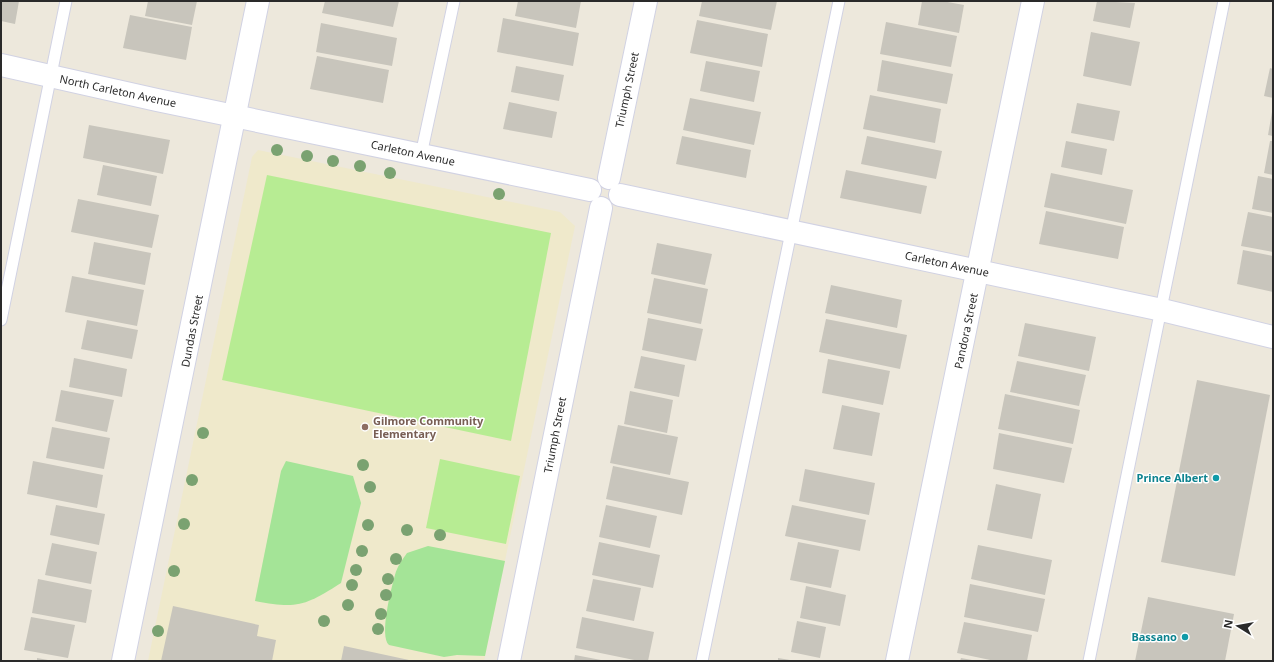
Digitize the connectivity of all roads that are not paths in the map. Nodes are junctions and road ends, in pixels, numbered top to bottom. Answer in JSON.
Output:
{"nodes":[{"id":1,"x":66,"y":1,"type":"edge"},
{"id":2,"x":258,"y":1,"type":"edge"},
{"id":3,"x":454,"y":1,"type":"edge"},
{"id":4,"x":646,"y":1,"type":"edge"},
{"id":5,"x":840,"y":1,"type":"edge"},
{"id":6,"x":1033,"y":1,"type":"edge"},
{"id":7,"x":1224,"y":1,"type":"edge"},
{"id":8,"x":1,"y":65,"type":"edge"},
{"id":9,"x":51,"y":77,"type":"junction"},
{"id":10,"x":236,"y":116,"type":"junction"},
{"id":11,"x":421,"y":155,"type":"junction"},
{"id":12,"x":615,"y":186,"type":"junction"},
{"id":13,"x":590,"y":190,"type":"junction"},
{"id":14,"x":601,"y":208,"type":"junction"},
{"id":15,"x":792,"y":231,"type":"junction"},
{"id":16,"x":978,"y":271,"type":"junction"},
{"id":17,"x":1162,"y":310,"type":"junction"},
{"id":18,"x":1,"y":320,"type":"edge"},
{"id":19,"x":1273,"y":337,"type":"edge"},
{"id":20,"x":123,"y":661,"type":"edge"},
{"id":21,"x":509,"y":661,"type":"edge"},
{"id":22,"x":702,"y":661,"type":"edge"},
{"id":23,"x":898,"y":661,"type":"edge"},
{"id":24,"x":1089,"y":661,"type":"edge"}],
"edges":[{"from":1,"to":9,"type":"lane"},
{"from":2,"to":10,"type":"street","name":"Dundas Street"},
{"from":3,"to":11,"type":"lane"},
{"from":4,"to":12,"type":"street","name":"Triumph Street"},
{"from":5,"to":15,"type":"lane"},
{"from":6,"to":16,"type":"street","name":"Pandora Street"},
{"from":7,"to":17,"type":"lane"},
{"from":8,"to":9,"type":"street","name":"North Carleton Avenue"},
{"from":9,"to":10,"type":"street","name":"North Carleton Avenue"},
{"from":9,"to":18,"type":"lane"},
{"from":10,"to":11,"type":"street","name":"Carleton Avenue"},
{"from":10,"to":20,"type":"street","name":"Dundas Street"},
{"from":11,"to":13,"type":"street","name":"Carleton Avenue"},
{"from":12,"to":13,"type":"street"},
{"from":12,"to":14,"type":"street"},
{"from":12,"to":15,"type":"street","name":"Carleton Avenue"},
{"from":13,"to":14,"type":"street"},
{"from":14,"to":21,"type":"street","name":"Triumph Street"},
{"from":15,"to":16,"type":"street","name":"Carleton Avenue"},
{"from":15,"to":22,"type":"lane"},
{"from":16,"to":17,"type":"street","name":"Carleton Avenue"},
{"from":16,"to":23,"type":"street","name":"Pandora Street"},
{"from":17,"to":19,"type":"street","name":"Carleton Avenue"},
{"from":17,"to":24,"type":"lane"}]}
